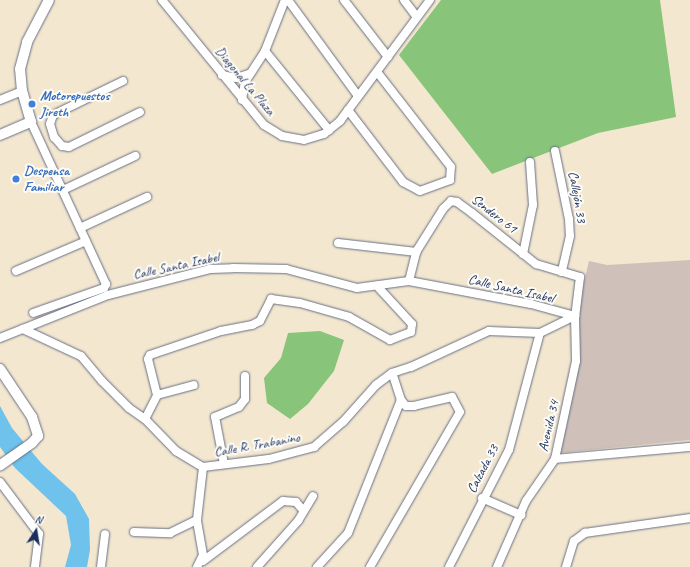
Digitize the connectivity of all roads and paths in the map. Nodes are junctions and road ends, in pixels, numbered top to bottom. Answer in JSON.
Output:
{"nodes":[{"id":1,"x":49,"y":0,"type":"edge"},
{"id":2,"x":162,"y":0,"type":"edge"},
{"id":3,"x":285,"y":0,"type":"edge"},
{"id":4,"x":288,"y":0,"type":"edge"},
{"id":5,"x":344,"y":0,"type":"edge"},
{"id":6,"x":404,"y":0,"type":"edge"},
{"id":7,"x":430,"y":0,"type":"edge"},
{"id":8,"x":417,"y":17,"type":"junction"},
{"id":9,"x":265,"y":50,"type":"junction"},
{"id":10,"x":388,"y":57,"type":"junction"},
{"id":11,"x":377,"y":72,"type":"junction"},
{"id":12,"x":249,"y":74,"type":"junction"},
{"id":13,"x":222,"y":75,"type":"junction"},
{"id":14,"x":123,"y":81,"type":"dead end"},
{"id":15,"x":22,"y":91,"type":"junction"},
{"id":16,"x":358,"y":96,"type":"junction"},
{"id":17,"x":0,"y":100,"type":"edge"},
{"id":18,"x":242,"y":100,"type":"junction"},
{"id":19,"x":348,"y":110,"type":"junction"},
{"id":20,"x":140,"y":112,"type":"dead end"},
{"id":21,"x":31,"y":122,"type":"junction"},
{"id":22,"x":329,"y":130,"type":"junction"},
{"id":23,"x":53,"y":134,"type":"junction"},
{"id":24,"x":0,"y":135,"type":"edge"},
{"id":25,"x":40,"y":140,"type":"junction"},
{"id":26,"x":555,"y":151,"type":"dead end"},
{"id":27,"x":135,"y":156,"type":"dead end"},
{"id":28,"x":530,"y":162,"type":"dead end"},
{"id":29,"x":63,"y":190,"type":"junction"},
{"id":30,"x":147,"y":197,"type":"dead end"},
{"id":31,"x":80,"y":228,"type":"junction"},
{"id":32,"x":86,"y":241,"type":"junction"},
{"id":33,"x":338,"y":243,"type":"dead end"},
{"id":34,"x":416,"y":252,"type":"junction"},
{"id":35,"x":523,"y":254,"type":"junction"},
{"id":36,"x":16,"y":271,"type":"dead end"},
{"id":37,"x":562,"y":272,"type":"junction"},
{"id":38,"x":580,"y":277,"type":"joint"},
{"id":39,"x":409,"y":281,"type":"junction"},
{"id":40,"x":377,"y":286,"type":"junction"},
{"id":41,"x":33,"y":314,"type":"dead end"},
{"id":42,"x":575,"y":316,"type":"junction"},
{"id":43,"x":23,"y":329,"type":"junction"},
{"id":44,"x":540,"y":333,"type":"junction"},
{"id":45,"x":0,"y":338,"type":"edge"},
{"id":46,"x":0,"y":370,"type":"edge"},
{"id":47,"x":392,"y":373,"type":"junction"},
{"id":48,"x":245,"y":376,"type":"dead end"},
{"id":49,"x":194,"y":385,"type":"dead end"},
{"id":50,"x":157,"y":395,"type":"junction"},
{"id":51,"x":401,"y":400,"type":"junction"},
{"id":52,"x":145,"y":419,"type":"junction"},
{"id":53,"x":690,"y":447,"type":"edge"},
{"id":54,"x":555,"y":459,"type":"junction"},
{"id":55,"x":224,"y":464,"type":"junction"},
{"id":56,"x":0,"y":465,"type":"edge"},
{"id":57,"x":203,"y":467,"type":"junction"},
{"id":58,"x":0,"y":482,"type":"edge"},
{"id":59,"x":313,"y":496,"type":"dead end"},
{"id":60,"x":482,"y":498,"type":"junction"},
{"id":61,"x":303,"y":510,"type":"junction"},
{"id":62,"x":521,"y":515,"type":"junction"},
{"id":63,"x":690,"y":518,"type":"edge"},
{"id":64,"x":197,"y":520,"type":"junction"},
{"id":65,"x":134,"y":532,"type":"dead end"},
{"id":66,"x":105,"y":534,"type":"dead end"},
{"id":67,"x":200,"y":564,"type":"edge"},
{"id":68,"x":35,"y":567,"type":"edge"},
{"id":69,"x":100,"y":567,"type":"edge"},
{"id":70,"x":257,"y":567,"type":"edge"},
{"id":71,"x":317,"y":567,"type":"edge"},
{"id":72,"x":370,"y":567,"type":"edge"},
{"id":73,"x":449,"y":567,"type":"edge"},
{"id":74,"x":497,"y":567,"type":"edge"},
{"id":75,"x":566,"y":567,"type":"edge"}],
"edges":[{"from":1,"to":15,"type":"street"},
{"from":2,"to":13,"type":"street","name":"Diagonal La Plaza"},
{"from":3,"to":9,"type":"street"},
{"from":4,"to":16,"type":"street"},
{"from":5,"to":10,"type":"street"},
{"from":6,"to":8,"type":"street"},
{"from":7,"to":8,"type":"street","name":"Diagonal La Plaza"},
{"from":8,"to":10,"type":"street","name":"Diagonal La Plaza"},
{"from":9,"to":12,"type":"street"},
{"from":9,"to":22,"type":"street"},
{"from":10,"to":11,"type":"street","name":"Diagonal La Plaza"},
{"from":11,"to":16,"type":"street","name":"Diagonal La Plaza"},
{"from":11,"to":19,"type":"street"},
{"from":12,"to":13,"type":"street"},
{"from":12,"to":18,"type":"street"},
{"from":13,"to":18,"type":"street","name":"Diagonal La Plaza"},
{"from":14,"to":23,"type":"street"},
{"from":15,"to":17,"type":"street"},
{"from":15,"to":21,"type":"street"},
{"from":16,"to":19,"type":"street","name":"Diagonal La Plaza"},
{"from":18,"to":22,"type":"street","name":"Diagonal La Plaza"},
{"from":19,"to":22,"type":"street","name":"Diagonal La Plaza"},
{"from":20,"to":23,"type":"street"},
{"from":21,"to":24,"type":"street"},
{"from":21,"to":25,"type":"street"},
{"from":23,"to":25,"type":"street"},
{"from":25,"to":29,"type":"street"},
{"from":26,"to":37,"type":"street","name":"Callejón 33"},
{"from":27,"to":29,"type":"street"},
{"from":28,"to":35,"type":"street"},
{"from":29,"to":31,"type":"street"},
{"from":30,"to":31,"type":"street"},
{"from":31,"to":32,"type":"street"},
{"from":32,"to":36,"type":"street"},
{"from":32,"to":41,"type":"street"},
{"from":33,"to":34,"type":"street"},
{"from":34,"to":35,"type":"street","name":"Sendero 61"},
{"from":34,"to":39,"type":"street","name":"Sendero 61"},
{"from":35,"to":37,"type":"street","name":"Sendero 61"},
{"from":37,"to":38,"type":"street","name":"Sendero 61"},
{"from":38,"to":42,"type":"street","name":"Avenida 34"},
{"from":39,"to":40,"type":"street","name":"Calle Santa Isabel"},
{"from":39,"to":42,"type":"street","name":"Calle Santa Isabel"},
{"from":40,"to":43,"type":"street","name":"Calle Santa Isabel"},
{"from":40,"to":50,"type":"street"},
{"from":42,"to":44,"type":"street","name":"Calle R. Trabanino"},
{"from":42,"to":54,"type":"street","name":"Avenida 34"},
{"from":43,"to":45,"type":"street","name":"Calle Santa Isabel"},
{"from":43,"to":52,"type":"street","name":"Calle R. Trabanino"},
{"from":44,"to":47,"type":"street","name":"Calle R. Trabanino"},
{"from":44,"to":60,"type":"street","name":"Calzada 33"},
{"from":46,"to":56,"type":"street"},
{"from":47,"to":51,"type":"street"},
{"from":47,"to":55,"type":"street","name":"Calle R. Trabanino"},
{"from":48,"to":55,"type":"street"},
{"from":49,"to":50,"type":"street"},
{"from":50,"to":52,"type":"street"},
{"from":51,"to":71,"type":"street"},
{"from":51,"to":72,"type":"street"},
{"from":52,"to":57,"type":"street","name":"Calle R. Trabanino"},
{"from":53,"to":54,"type":"street"},
{"from":54,"to":62,"type":"street","name":"Avenida 34"},
{"from":55,"to":57,"type":"street","name":"Calle R. Trabanino"},
{"from":57,"to":64,"type":"street"},
{"from":58,"to":68,"type":"street"},
{"from":59,"to":61,"type":"street"},
{"from":60,"to":62,"type":"street"},
{"from":60,"to":73,"type":"street","name":"Calzada 33"},
{"from":61,"to":67,"type":"street"},
{"from":61,"to":70,"type":"street"},
{"from":62,"to":74,"type":"street","name":"Avenida 34"},
{"from":63,"to":75,"type":"street"},
{"from":64,"to":65,"type":"street"},
{"from":64,"to":67,"type":"street"},
{"from":66,"to":69,"type":"street"}]}
